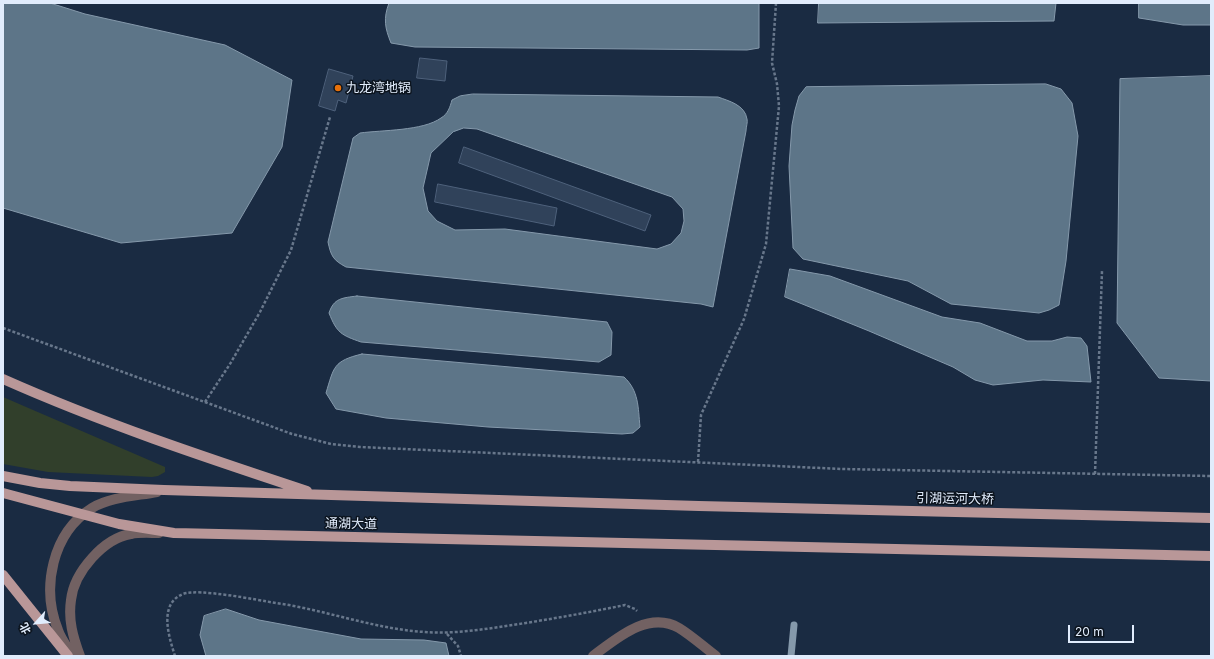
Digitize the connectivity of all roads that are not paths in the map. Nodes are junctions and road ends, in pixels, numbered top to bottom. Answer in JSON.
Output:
{"nodes":[{"id":1,"x":3,"y":379,"type":"edge"},
{"id":2,"x":3,"y":476,"type":"edge"},
{"id":3,"x":164,"y":490,"type":"junction"},
{"id":4,"x":3,"y":493,"type":"edge"},
{"id":5,"x":318,"y":495,"type":"junction"},
{"id":6,"x":84,"y":514,"type":"junction"},
{"id":7,"x":1211,"y":518,"type":"edge"},
{"id":8,"x":174,"y":533,"type":"junction"},
{"id":9,"x":1211,"y":556,"type":"edge"},
{"id":10,"x":3,"y":575,"type":"edge"},
{"id":11,"x":68,"y":656,"type":"edge"},
{"id":12,"x":73,"y":656,"type":"edge"},
{"id":13,"x":80,"y":656,"type":"edge"},
{"id":14,"x":593,"y":656,"type":"edge"},
{"id":15,"x":716,"y":656,"type":"edge"}],
"edges":[{"from":1,"to":5,"type":"main road"},
{"from":2,"to":3,"type":"main road"},
{"from":3,"to":5,"type":"main road"},
{"from":3,"to":6,"type":"street"},
{"from":4,"to":6,"type":"main road","name":"通湖大道"},
{"from":5,"to":7,"type":"main road","name":"引湖运河大桥"},
{"from":6,"to":8,"type":"main road","name":"通湖大道"},
{"from":6,"to":12,"type":"street"},
{"from":8,"to":9,"type":"main road","name":"通湖大道"},
{"from":8,"to":13,"type":"street"},
{"from":10,"to":11,"type":"main road"},
{"from":14,"to":15,"type":"street"}]}
